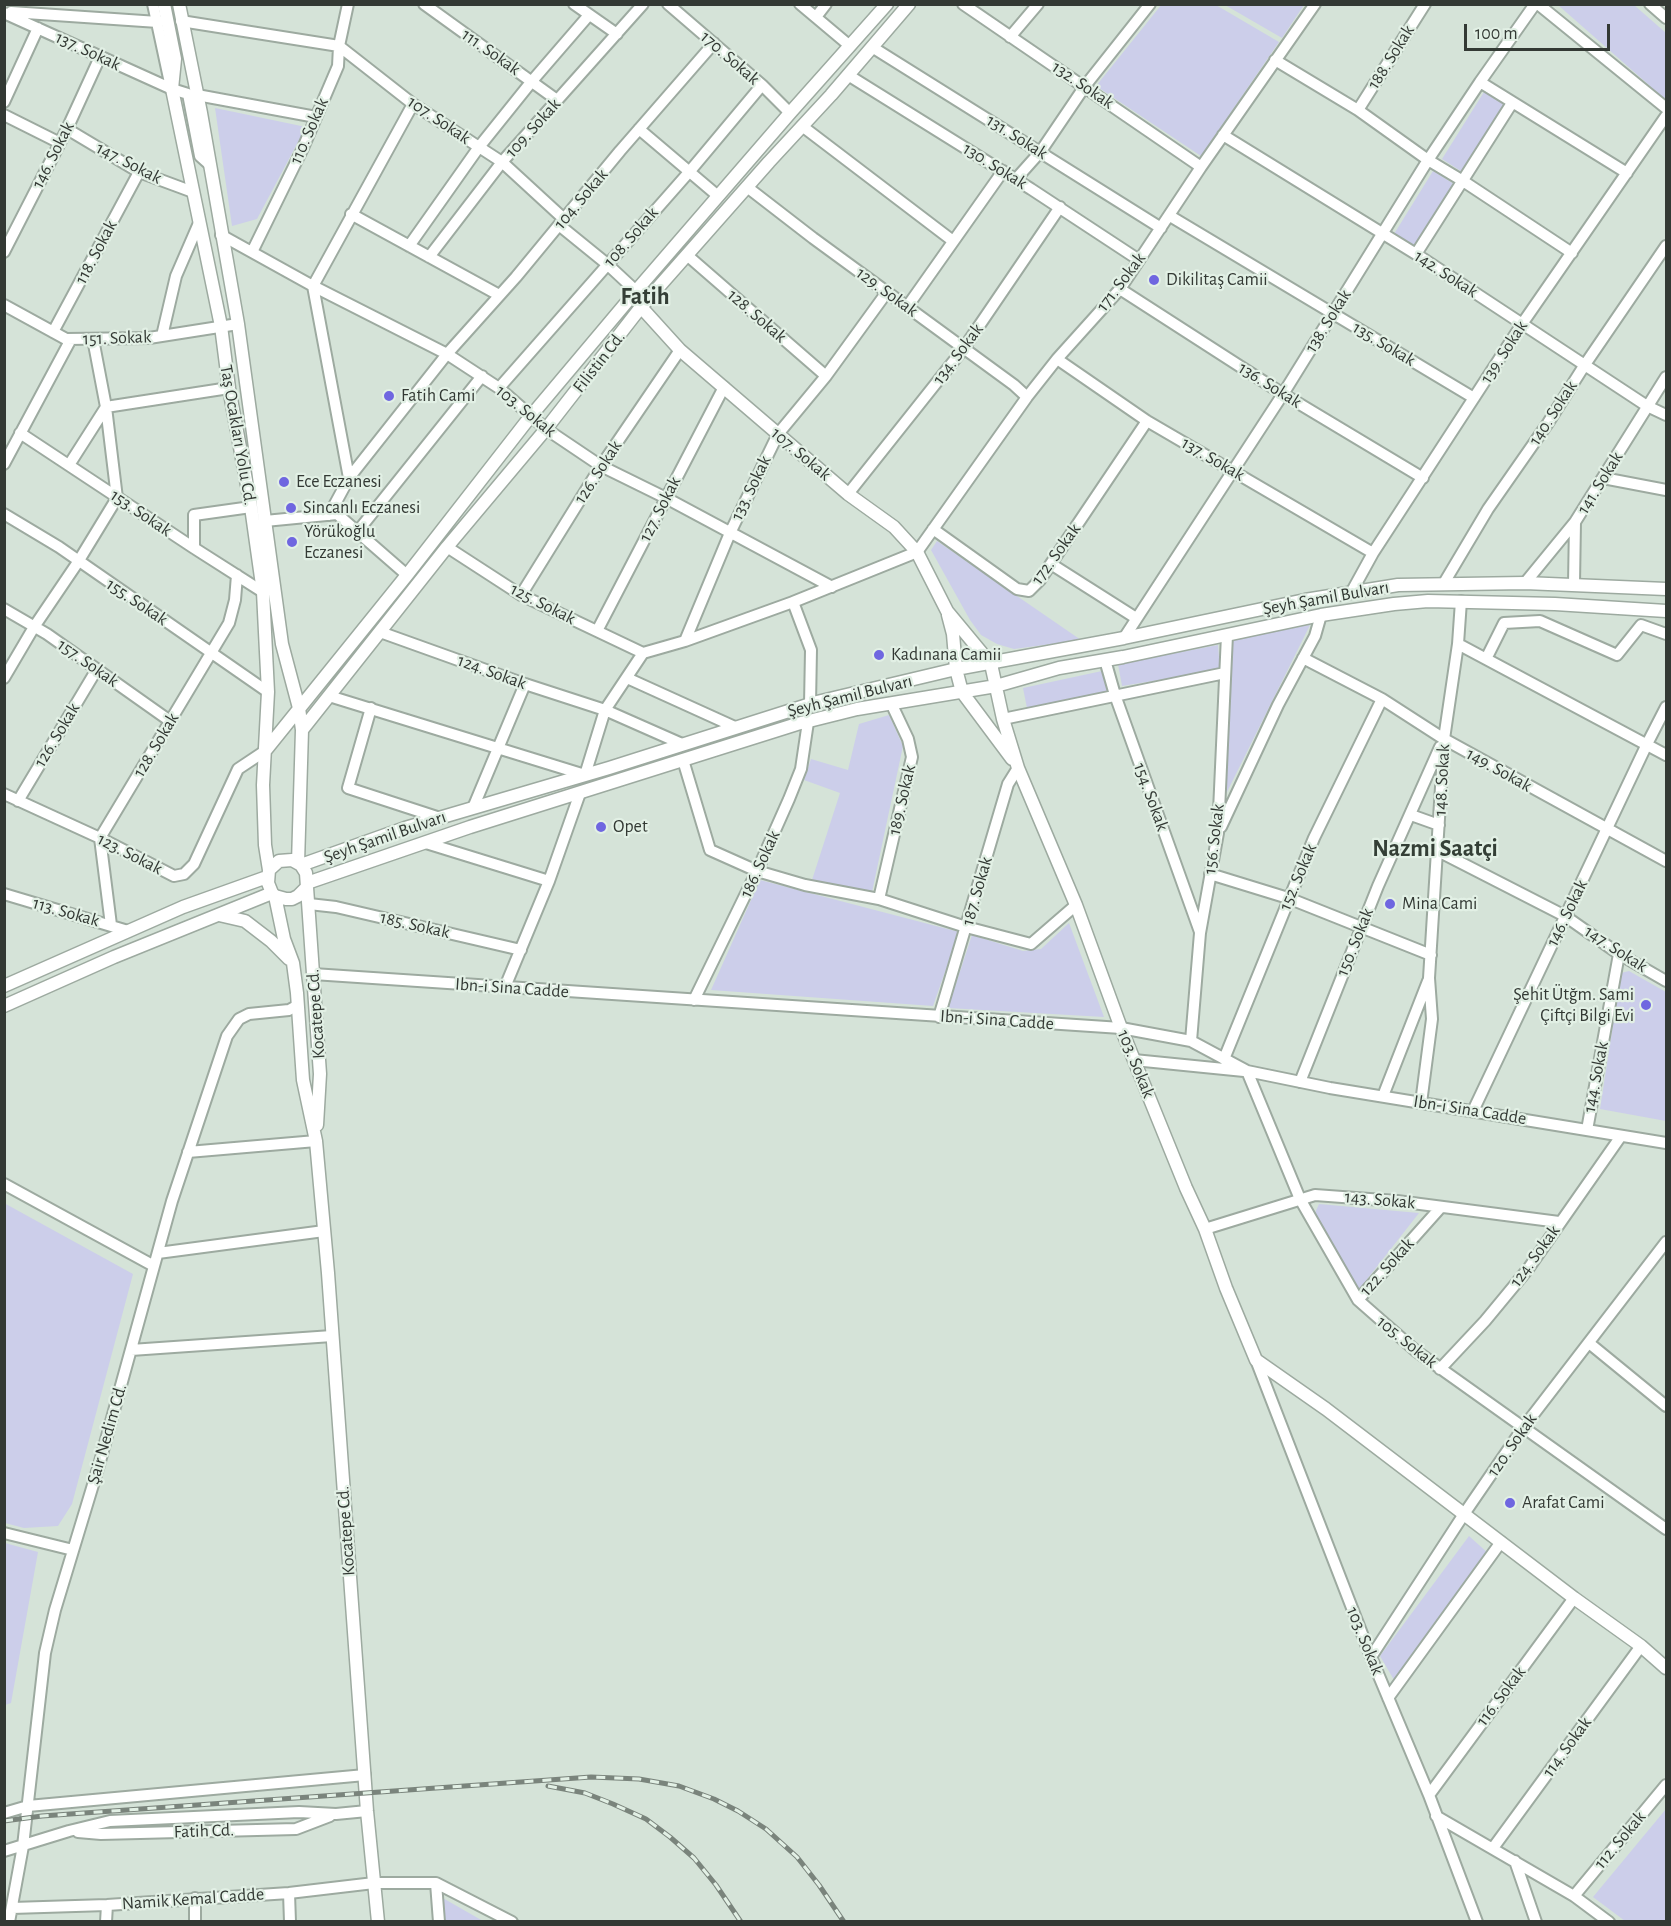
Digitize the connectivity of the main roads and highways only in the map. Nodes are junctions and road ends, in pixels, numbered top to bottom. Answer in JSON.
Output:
{"nodes":[{"id":1,"x":164,"y":4,"type":"edge"},
{"id":2,"x":178,"y":4,"type":"edge"},
{"id":3,"x":887,"y":4,"type":"edge"},
{"id":4,"x":909,"y":4,"type":"edge"},
{"id":5,"x":636,"y":291,"type":"junction"},
{"id":6,"x":641,"y":307,"type":"junction"},
{"id":7,"x":1666,"y":589,"type":"edge"},
{"id":8,"x":947,"y":611,"type":"junction"},
{"id":9,"x":1666,"y":611,"type":"edge"},
{"id":10,"x":991,"y":664,"type":"junction"},
{"id":11,"x":956,"y":669,"type":"junction"},
{"id":12,"x":996,"y":686,"type":"junction"},
{"id":13,"x":962,"y":692,"type":"junction"},
{"id":14,"x":299,"y":708,"type":"junction"},
{"id":15,"x":302,"y":730,"type":"junction"},
{"id":16,"x":265,"y":751,"type":"junction"},
{"id":17,"x":1018,"y":768,"type":"junction"},
{"id":18,"x":300,"y":864,"type":"junction"},
{"id":19,"x":268,"y":873,"type":"junction"},
{"id":20,"x":307,"y":885,"type":"junction"},
{"id":21,"x":274,"y":894,"type":"junction"},
{"id":22,"x":219,"y":915,"type":"junction"},
{"id":23,"x":293,"y":963,"type":"junction"},
{"id":24,"x":4,"y":986,"type":"edge"},
{"id":25,"x":4,"y":1006,"type":"edge"},
{"id":26,"x":316,"y":1141,"type":"junction"},
{"id":27,"x":1666,"y":1668,"type":"edge"},
{"id":28,"x":378,"y":1922,"type":"edge"}],
"edges":[{"from":1,"to":16,"type":"main road","name":"Taş Ocakları Yolu Cd."},
{"from":2,"to":14,"type":"main road","name":"Taş Ocakları Yolu Cd."},
{"from":3,"to":5,"type":"main road","name":"Filistin Cd."},
{"from":4,"to":6,"type":"main road","name":"Filistin Cd."},
{"from":5,"to":6,"type":"main road"},
{"from":5,"to":14,"type":"main road","name":"Filistin Cd."},
{"from":6,"to":8,"type":"main road","name":"107. Sokak"},
{"from":6,"to":15,"type":"main road","name":"Filistin Cd."},
{"from":7,"to":10,"type":"main road","name":"Şeyh Şamil Bulvarı"},
{"from":8,"to":10,"type":"main road"},
{"from":8,"to":11,"type":"main road","name":"103. Sokak"},
{"from":9,"to":12,"type":"main road","name":"Şeyh Şamil Bulvarı"},
{"from":10,"to":11,"type":"main road","name":"Şeyh Şamil Bulvarı"},
{"from":10,"to":12,"type":"main road","name":"103. Sokak"},
{"from":11,"to":13,"type":"main road","name":"103. Sokak"},
{"from":11,"to":18,"type":"main road","name":"Şeyh Şamil Bulvarı"},
{"from":12,"to":13,"type":"main road","name":"Şeyh Şamil Bulvarı"},
{"from":12,"to":17,"type":"main road","name":"103. Sokak"},
{"from":13,"to":17,"type":"main road","name":"103. Sokak"},
{"from":13,"to":20,"type":"main road","name":"Şeyh Şamil Bulvarı"},
{"from":14,"to":15,"type":"main road","name":"Taş Ocakları Yolu Cd."},
{"from":14,"to":16,"type":"main road","name":"Filistin Cd."},
{"from":15,"to":18,"type":"main road","name":"Taş Ocakları Yolu Cd."},
{"from":16,"to":19,"type":"main road","name":"Taş Ocakları Yolu Cd."},
{"from":17,"to":27,"type":"main road","name":"103. Sokak"},
{"from":18,"to":19,"type":"main road","name":"Şeyh Şamil Bulvarı"},
{"from":18,"to":20,"type":"main road"},
{"from":19,"to":21,"type":"main road"},
{"from":19,"to":24,"type":"main road","name":"Şeyh Şamil Bulvarı"},
{"from":20,"to":21,"type":"main road","name":"Şeyh Şamil Bulvarı"},
{"from":20,"to":26,"type":"main road","name":"Kocatepe Cd."},
{"from":21,"to":22,"type":"main road","name":"Şeyh Şamil Bulvarı"},
{"from":21,"to":23,"type":"main road","name":"Kocatepe Cd."},
{"from":22,"to":23,"type":"main road"},
{"from":22,"to":25,"type":"main road","name":"Şeyh Şamil Bulvarı"},
{"from":23,"to":26,"type":"main road","name":"Kocatepe Cd."},
{"from":26,"to":28,"type":"main road","name":"Kocatepe Cd."}]}
